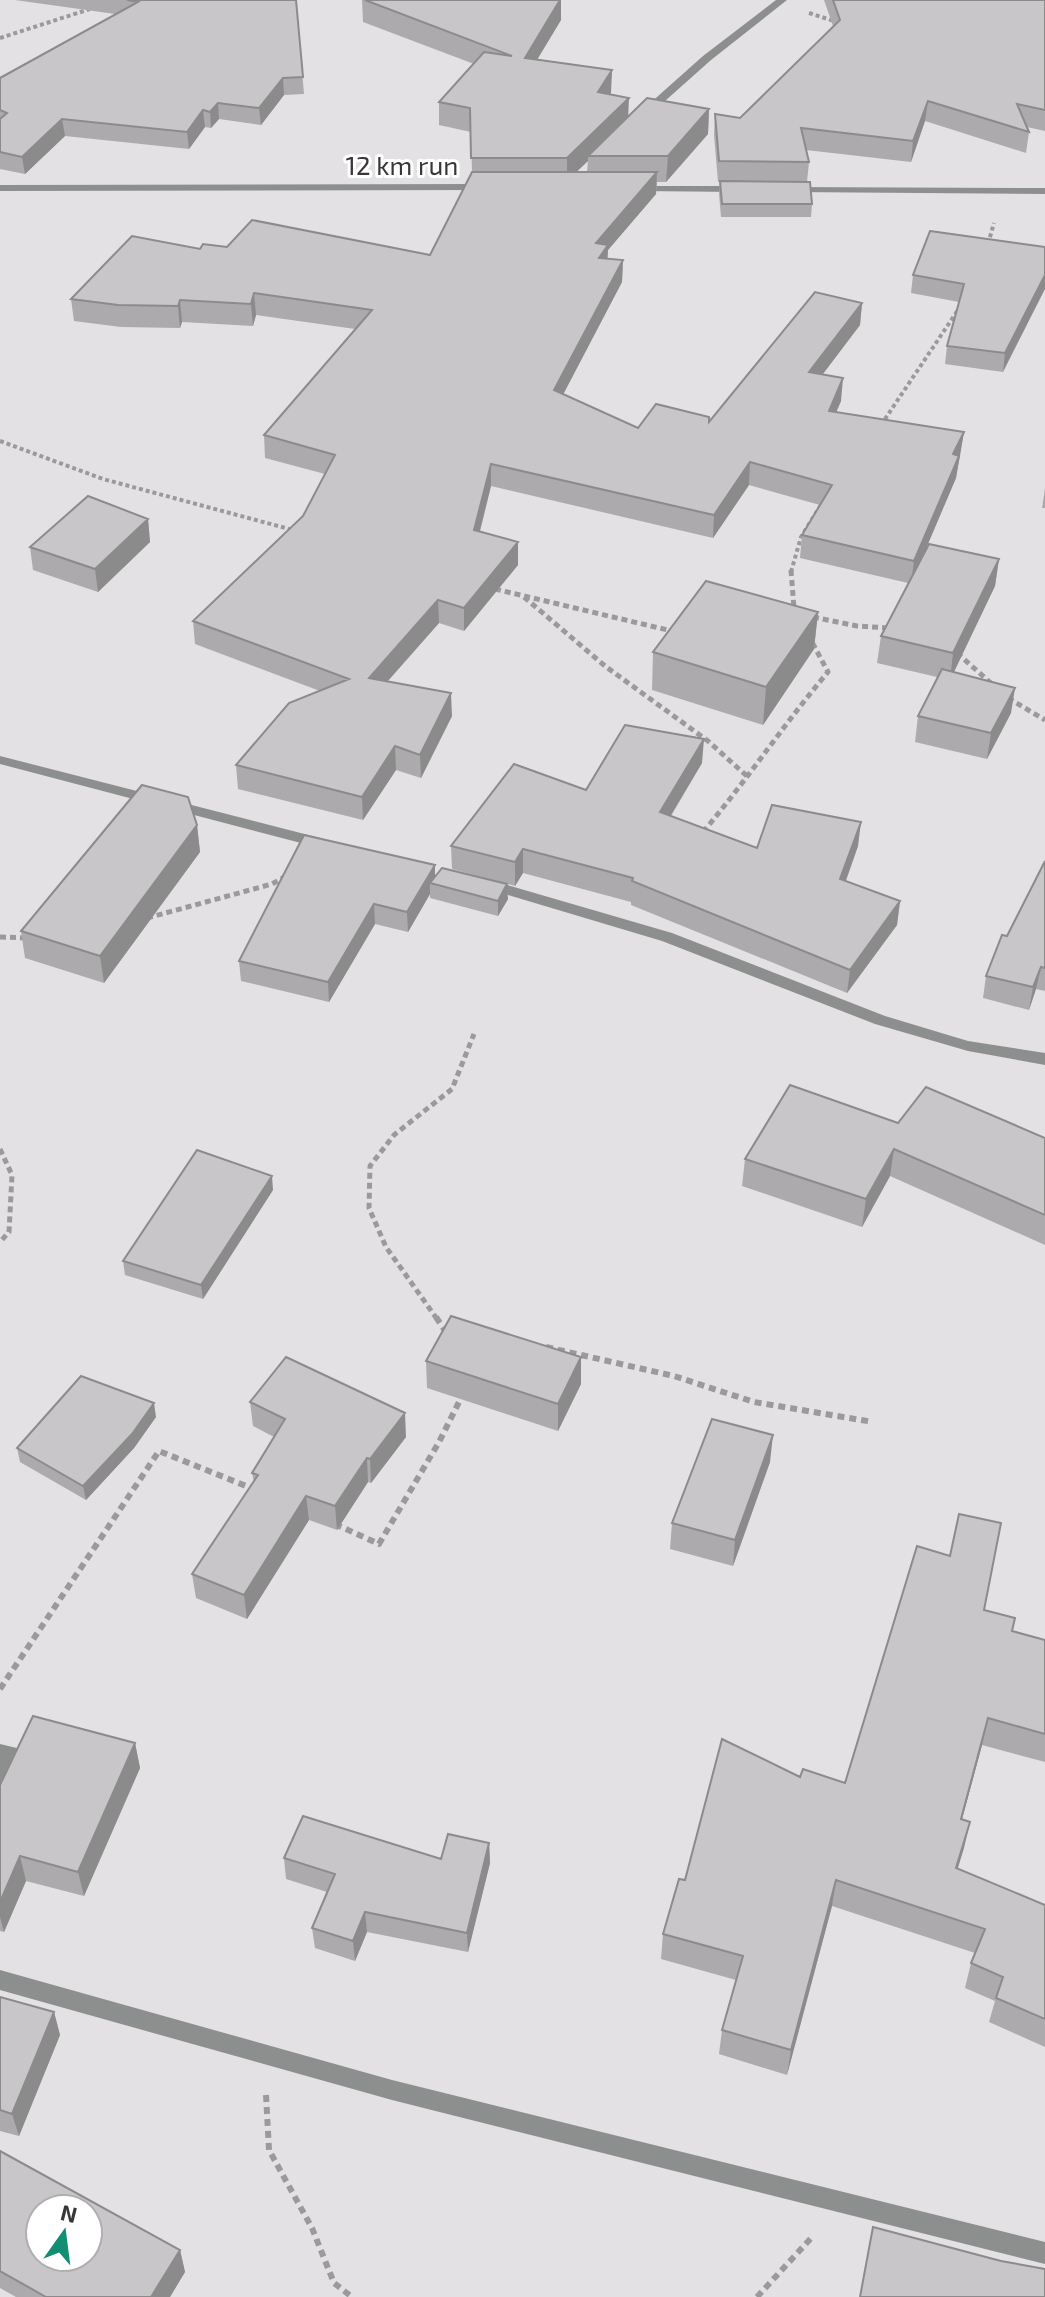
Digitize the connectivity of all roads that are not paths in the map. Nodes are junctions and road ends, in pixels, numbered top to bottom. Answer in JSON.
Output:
{"nodes":[{"id":1,"x":780,"y":2,"type":"edge"},
{"id":2,"x":638,"y":120,"type":"edge"},
{"id":3,"x":493,"y":187,"type":"edge"},
{"id":4,"x":0,"y":188,"type":"edge"},
{"id":5,"x":618,"y":188,"type":"edge"},
{"id":6,"x":757,"y":189,"type":"edge"},
{"id":7,"x":772,"y":189,"type":"edge"},
{"id":8,"x":1045,"y":191,"type":"edge"},
{"id":9,"x":0,"y":760,"type":"edge"},
{"id":10,"x":342,"y":849,"type":"edge"},
{"id":11,"x":471,"y":880,"type":"edge"},
{"id":12,"x":1045,"y":1059,"type":"edge"},
{"id":13,"x":0,"y":1752,"type":"edge"},
{"id":14,"x":0,"y":1778,"type":"edge"},
{"id":15,"x":0,"y":1980,"type":"edge"},
{"id":16,"x":1045,"y":2253,"type":"edge"}],
"edges":[{"from":1,"to":2,"type":"street"},
{"from":3,"to":4,"type":"street","name":"12 km run"},
{"from":5,"to":6,"type":"street"},
{"from":7,"to":8,"type":"street"},
{"from":9,"to":10,"type":"street"},
{"from":11,"to":12,"type":"street"},
{"from":13,"to":14,"type":"street"},
{"from":15,"to":16,"type":"street"}]}
